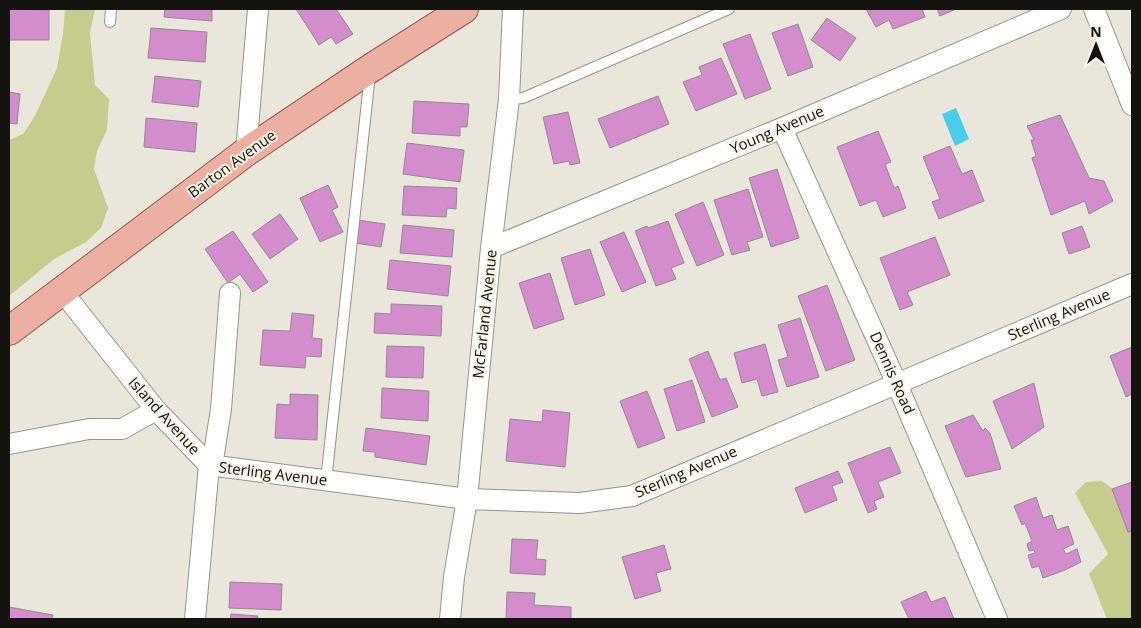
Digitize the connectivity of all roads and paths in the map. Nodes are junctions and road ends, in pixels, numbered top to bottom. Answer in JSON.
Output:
{"nodes":[{"id":1,"x":112,"y":9,"type":"edge"},
{"id":2,"x":258,"y":9,"type":"edge"},
{"id":3,"x":464,"y":9,"type":"edge"},
{"id":4,"x":513,"y":9,"type":"edge"},
{"id":5,"x":729,"y":9,"type":"edge"},
{"id":6,"x":1061,"y":9,"type":"edge"},
{"id":7,"x":1094,"y":9,"type":"edge"},
{"id":8,"x":110,"y":22,"type":"dead end"},
{"id":9,"x":371,"y":68,"type":"junction"},
{"id":10,"x":509,"y":99,"type":"junction"},
{"id":11,"x":1132,"y":105,"type":"edge"},
{"id":12,"x":782,"y":128,"type":"junction"},
{"id":13,"x":246,"y":152,"type":"junction"},
{"id":14,"x":491,"y":248,"type":"junction"},
{"id":15,"x":1132,"y":284,"type":"edge"},
{"id":16,"x":62,"y":291,"type":"junction"},
{"id":17,"x":230,"y":293,"type":"dead end"},
{"id":18,"x":9,"y":331,"type":"edge"},
{"id":19,"x":897,"y":384,"type":"junction"},
{"id":20,"x":156,"y":410,"type":"junction"},
{"id":21,"x":9,"y":444,"type":"edge"},
{"id":22,"x":211,"y":466,"type":"junction"},
{"id":23,"x":326,"y":481,"type":"junction"},
{"id":24,"x":467,"y":499,"type":"junction"},
{"id":25,"x":195,"y":619,"type":"edge"},
{"id":26,"x":450,"y":619,"type":"edge"},
{"id":27,"x":998,"y":619,"type":"edge"}],
"edges":[{"from":1,"to":8,"type":"lane"},
{"from":2,"to":13,"type":"street"},
{"from":3,"to":9,"type":"main road","name":"Barton Avenue"},
{"from":4,"to":10,"type":"street","name":"McFarland Avenue"},
{"from":5,"to":10,"type":"lane"},
{"from":6,"to":12,"type":"street","name":"Young Avenue"},
{"from":7,"to":11,"type":"street"},
{"from":9,"to":13,"type":"main road","name":"Barton Avenue"},
{"from":9,"to":23,"type":"lane"},
{"from":10,"to":14,"type":"street","name":"McFarland Avenue"},
{"from":12,"to":14,"type":"street","name":"Young Avenue"},
{"from":12,"to":19,"type":"street","name":"Dennis Road"},
{"from":13,"to":16,"type":"main road","name":"Barton Avenue"},
{"from":14,"to":24,"type":"street","name":"McFarland Avenue"},
{"from":15,"to":19,"type":"street","name":"Sterling Avenue"},
{"from":16,"to":18,"type":"main road","name":"Barton Avenue"},
{"from":16,"to":20,"type":"street","name":"Island Avenue"},
{"from":17,"to":22,"type":"street","name":"Island Avenue"},
{"from":19,"to":24,"type":"street","name":"Sterling Avenue"},
{"from":19,"to":27,"type":"street","name":"Dennis Road"},
{"from":20,"to":21,"type":"street"},
{"from":20,"to":22,"type":"street","name":"Island Avenue"},
{"from":22,"to":23,"type":"street","name":"Sterling Avenue"},
{"from":22,"to":25,"type":"street","name":"Island Avenue"},
{"from":23,"to":24,"type":"street","name":"Sterling Avenue"},
{"from":24,"to":26,"type":"street","name":"McFarland Avenue"}]}
